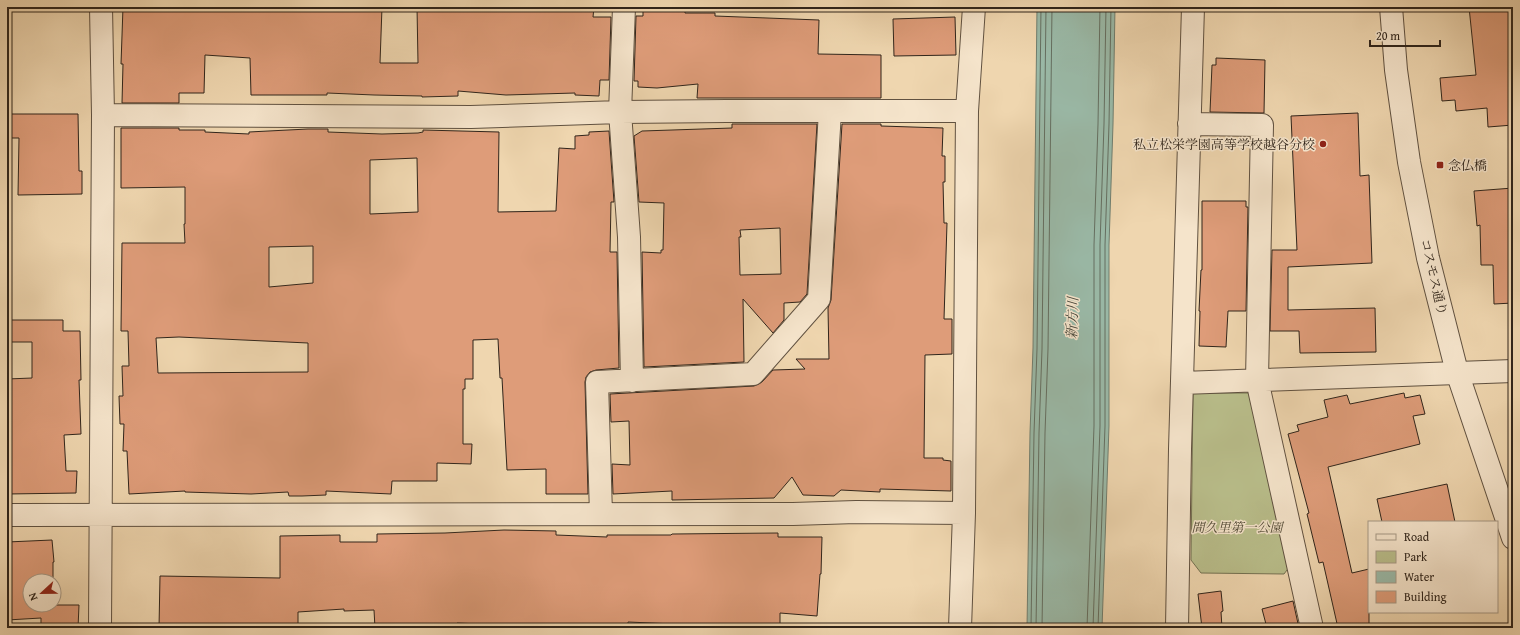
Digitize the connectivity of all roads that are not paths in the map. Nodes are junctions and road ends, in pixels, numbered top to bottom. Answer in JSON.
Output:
{"nodes":[{"id":1,"x":101,"y":7,"type":"edge"},
{"id":2,"x":624,"y":7,"type":"edge"},
{"id":3,"x":974,"y":7,"type":"edge"},
{"id":4,"x":1193,"y":7,"type":"edge"},
{"id":5,"x":1391,"y":7,"type":"edge"},
{"id":6,"x":830,"y":111,"type":"junction"},
{"id":7,"x":967,"y":111,"type":"junction"},
{"id":8,"x":620,"y":112,"type":"junction"},
{"id":9,"x":103,"y":115,"type":"junction"},
{"id":10,"x":1189,"y":124,"type":"junction"},
{"id":11,"x":1513,"y":371,"type":"edge"},
{"id":12,"x":1457,"y":372,"type":"junction"},
{"id":13,"x":1258,"y":380,"type":"junction"},
{"id":14,"x":632,"y":381,"type":"junction"},
{"id":15,"x":1182,"y":383,"type":"junction"},
{"id":16,"x":964,"y":513,"type":"junction"},
{"id":17,"x":601,"y":514,"type":"junction"},
{"id":18,"x":7,"y":515,"type":"edge"},
{"id":19,"x":101,"y":515,"type":"junction"},
{"id":20,"x":1513,"y":538,"type":"edge"},
{"id":21,"x":100,"y":628,"type":"edge"},
{"id":22,"x":960,"y":628,"type":"edge"},
{"id":23,"x":1177,"y":628,"type":"edge"},
{"id":24,"x":1312,"y":628,"type":"edge"}],
"edges":[{"from":1,"to":9,"type":"street"},
{"from":2,"to":8,"type":"street"},
{"from":3,"to":7,"type":"street"},
{"from":4,"to":10,"type":"street"},
{"from":5,"to":12,"type":"street","name":"コスモス通り"},
{"from":6,"to":7,"type":"street"},
{"from":6,"to":8,"type":"street"},
{"from":6,"to":14,"type":"street"},
{"from":7,"to":16,"type":"street"},
{"from":8,"to":9,"type":"street"},
{"from":8,"to":14,"type":"street"},
{"from":9,"to":19,"type":"street"},
{"from":10,"to":13,"type":"street"},
{"from":10,"to":15,"type":"street"},
{"from":11,"to":12,"type":"street"},
{"from":12,"to":13,"type":"street"},
{"from":12,"to":20,"type":"street","name":"コスモス通り"},
{"from":13,"to":15,"type":"street"},
{"from":13,"to":24,"type":"street"},
{"from":14,"to":17,"type":"street"},
{"from":15,"to":23,"type":"street"},
{"from":16,"to":17,"type":"street"},
{"from":16,"to":22,"type":"street"},
{"from":17,"to":19,"type":"street"},
{"from":18,"to":19,"type":"street"},
{"from":19,"to":21,"type":"street"}]}
